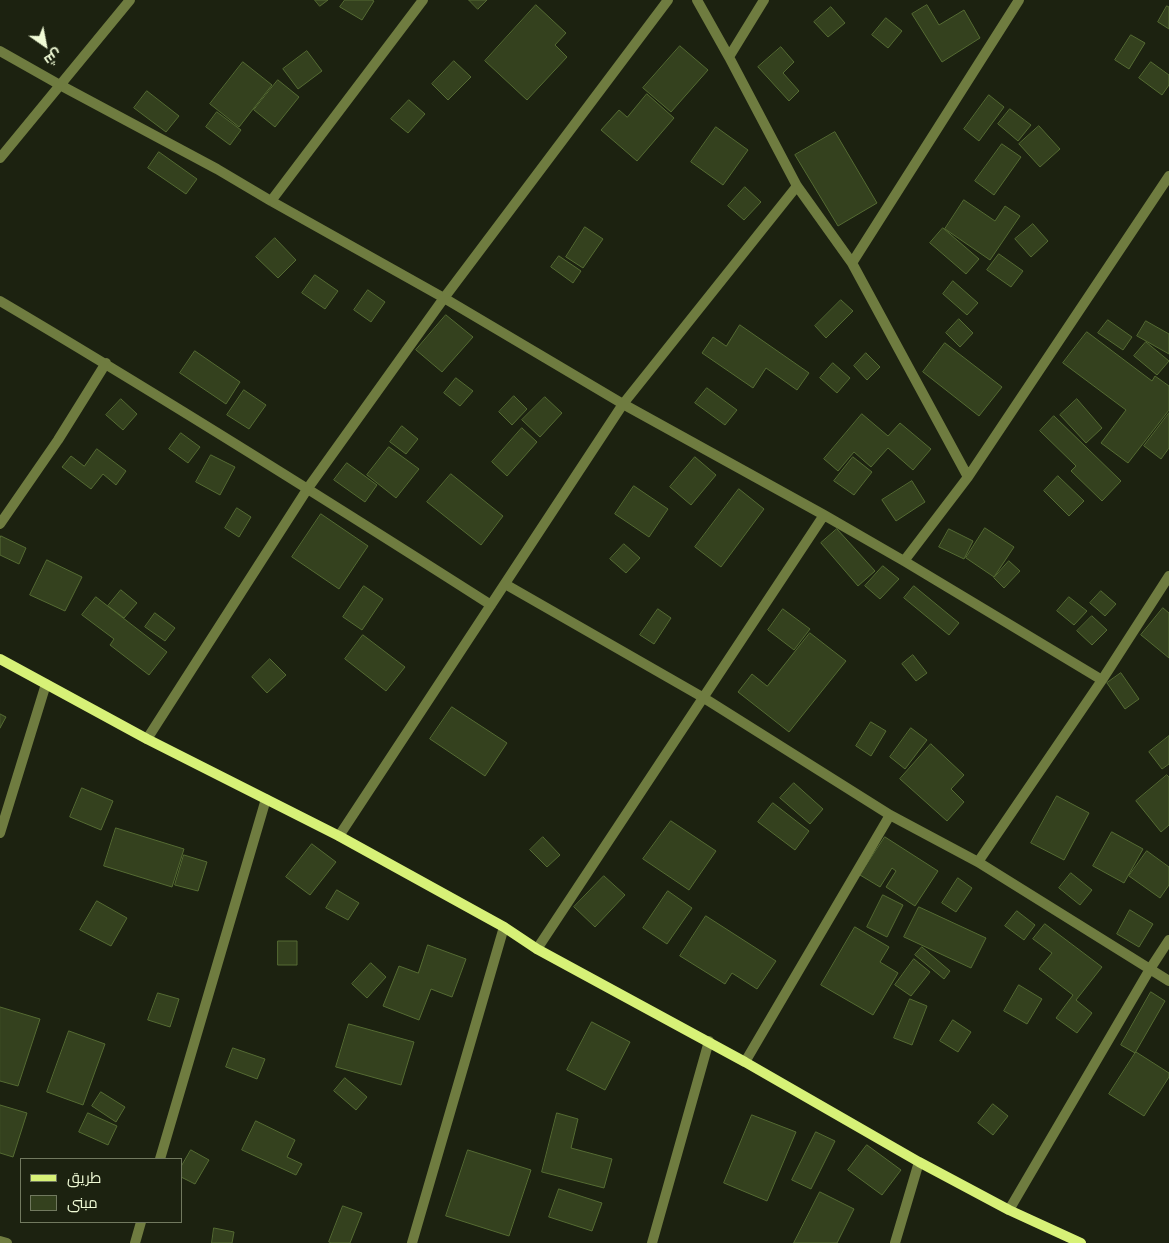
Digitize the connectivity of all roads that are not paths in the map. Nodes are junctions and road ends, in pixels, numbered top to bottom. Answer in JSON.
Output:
{"nodes":[{"id":1,"x":130,"y":0,"type":"edge"},
{"id":2,"x":423,"y":0,"type":"edge"},
{"id":3,"x":668,"y":0,"type":"edge"},
{"id":4,"x":697,"y":0,"type":"edge"},
{"id":5,"x":764,"y":0,"type":"edge"},
{"id":6,"x":1019,"y":0,"type":"edge"},
{"id":7,"x":0,"y":51,"type":"edge"},
{"id":8,"x":729,"y":57,"type":"junction"},
{"id":9,"x":60,"y":85,"type":"junction"},
{"id":10,"x":0,"y":158,"type":"edge"},
{"id":11,"x":1169,"y":176,"type":"edge"},
{"id":12,"x":797,"y":186,"type":"junction"},
{"id":13,"x":271,"y":201,"type":"junction"},
{"id":14,"x":852,"y":263,"type":"junction"},
{"id":15,"x":444,"y":298,"type":"junction"},
{"id":16,"x":0,"y":301,"type":"edge"},
{"id":17,"x":106,"y":363,"type":"junction"},
{"id":18,"x":622,"y":404,"type":"junction"},
{"id":19,"x":968,"y":477,"type":"junction"},
{"id":20,"x":308,"y":488,"type":"junction"},
{"id":21,"x":824,"y":515,"type":"junction"},
{"id":22,"x":0,"y":524,"type":"edge"},
{"id":23,"x":904,"y":561,"type":"junction"},
{"id":24,"x":1169,"y":576,"type":"edge"},
{"id":25,"x":505,"y":584,"type":"junction"},
{"id":26,"x":491,"y":605,"type":"junction"},
{"id":27,"x":0,"y":659,"type":"edge"},
{"id":28,"x":1102,"y":680,"type":"junction"},
{"id":29,"x":46,"y":684,"type":"junction"},
{"id":30,"x":704,"y":698,"type":"junction"},
{"id":31,"x":147,"y":739,"type":"junction"},
{"id":32,"x":266,"y":799,"type":"junction"},
{"id":33,"x":890,"y":815,"type":"junction"},
{"id":34,"x":0,"y":833,"type":"edge"},
{"id":35,"x":340,"y":836,"type":"junction"},
{"id":36,"x":978,"y":862,"type":"junction"},
{"id":37,"x":504,"y":927,"type":"junction"},
{"id":38,"x":1169,"y":940,"type":"edge"},
{"id":39,"x":537,"y":949,"type":"junction"},
{"id":40,"x":1150,"y":969,"type":"junction"},
{"id":41,"x":1169,"y":981,"type":"edge"},
{"id":42,"x":709,"y":1041,"type":"junction"},
{"id":43,"x":745,"y":1062,"type":"junction"},
{"id":44,"x":160,"y":1158,"type":"edge"},
{"id":45,"x":919,"y":1162,"type":"junction"},
{"id":46,"x":1009,"y":1210,"type":"junction"},
{"id":47,"x":141,"y":1223,"type":"edge"},
{"id":48,"x":0,"y":1241,"type":"edge"},
{"id":49,"x":7,"y":1243,"type":"edge"},
{"id":50,"x":135,"y":1243,"type":"edge"},
{"id":51,"x":412,"y":1243,"type":"edge"},
{"id":52,"x":652,"y":1243,"type":"edge"},
{"id":53,"x":895,"y":1243,"type":"edge"},
{"id":54,"x":1081,"y":1243,"type":"edge"}],
"edges":[{"from":1,"to":9,"type":"street"},
{"from":2,"to":13,"type":"street"},
{"from":3,"to":15,"type":"street"},
{"from":4,"to":8,"type":"street"},
{"from":5,"to":8,"type":"street"},
{"from":6,"to":14,"type":"street"},
{"from":7,"to":9,"type":"street"},
{"from":8,"to":12,"type":"street"},
{"from":9,"to":10,"type":"street"},
{"from":9,"to":13,"type":"street"},
{"from":11,"to":19,"type":"street"},
{"from":12,"to":14,"type":"street"},
{"from":12,"to":18,"type":"street"},
{"from":13,"to":15,"type":"street"},
{"from":14,"to":19,"type":"street"},
{"from":15,"to":18,"type":"street"},
{"from":15,"to":20,"type":"street"},
{"from":16,"to":17,"type":"street"},
{"from":17,"to":20,"type":"street"},
{"from":17,"to":22,"type":"street"},
{"from":18,"to":21,"type":"street"},
{"from":18,"to":25,"type":"street"},
{"from":19,"to":23,"type":"street"},
{"from":20,"to":26,"type":"street"},
{"from":20,"to":31,"type":"street"},
{"from":21,"to":23,"type":"street"},
{"from":21,"to":30,"type":"street"},
{"from":23,"to":28,"type":"street"},
{"from":24,"to":28,"type":"street"},
{"from":25,"to":26,"type":"street"},
{"from":25,"to":30,"type":"street"},
{"from":26,"to":35,"type":"street"},
{"from":27,"to":29,"type":"street"},
{"from":28,"to":36,"type":"street"},
{"from":29,"to":31,"type":"street"},
{"from":29,"to":34,"type":"street"},
{"from":30,"to":33,"type":"street"},
{"from":30,"to":39,"type":"street"},
{"from":31,"to":32,"type":"street"},
{"from":32,"to":35,"type":"street"},
{"from":32,"to":44,"type":"street"},
{"from":33,"to":36,"type":"street"},
{"from":33,"to":43,"type":"street"},
{"from":35,"to":37,"type":"street"},
{"from":36,"to":40,"type":"street"},
{"from":37,"to":39,"type":"street"},
{"from":37,"to":51,"type":"street"},
{"from":38,"to":40,"type":"street"},
{"from":39,"to":42,"type":"street"},
{"from":40,"to":41,"type":"street"},
{"from":40,"to":46,"type":"street"},
{"from":42,"to":43,"type":"street"},
{"from":42,"to":52,"type":"street"},
{"from":43,"to":45,"type":"street"},
{"from":45,"to":46,"type":"street"},
{"from":45,"to":53,"type":"street"},
{"from":46,"to":54,"type":"street"},
{"from":47,"to":50,"type":"street"},
{"from":48,"to":49,"type":"street"}]}
